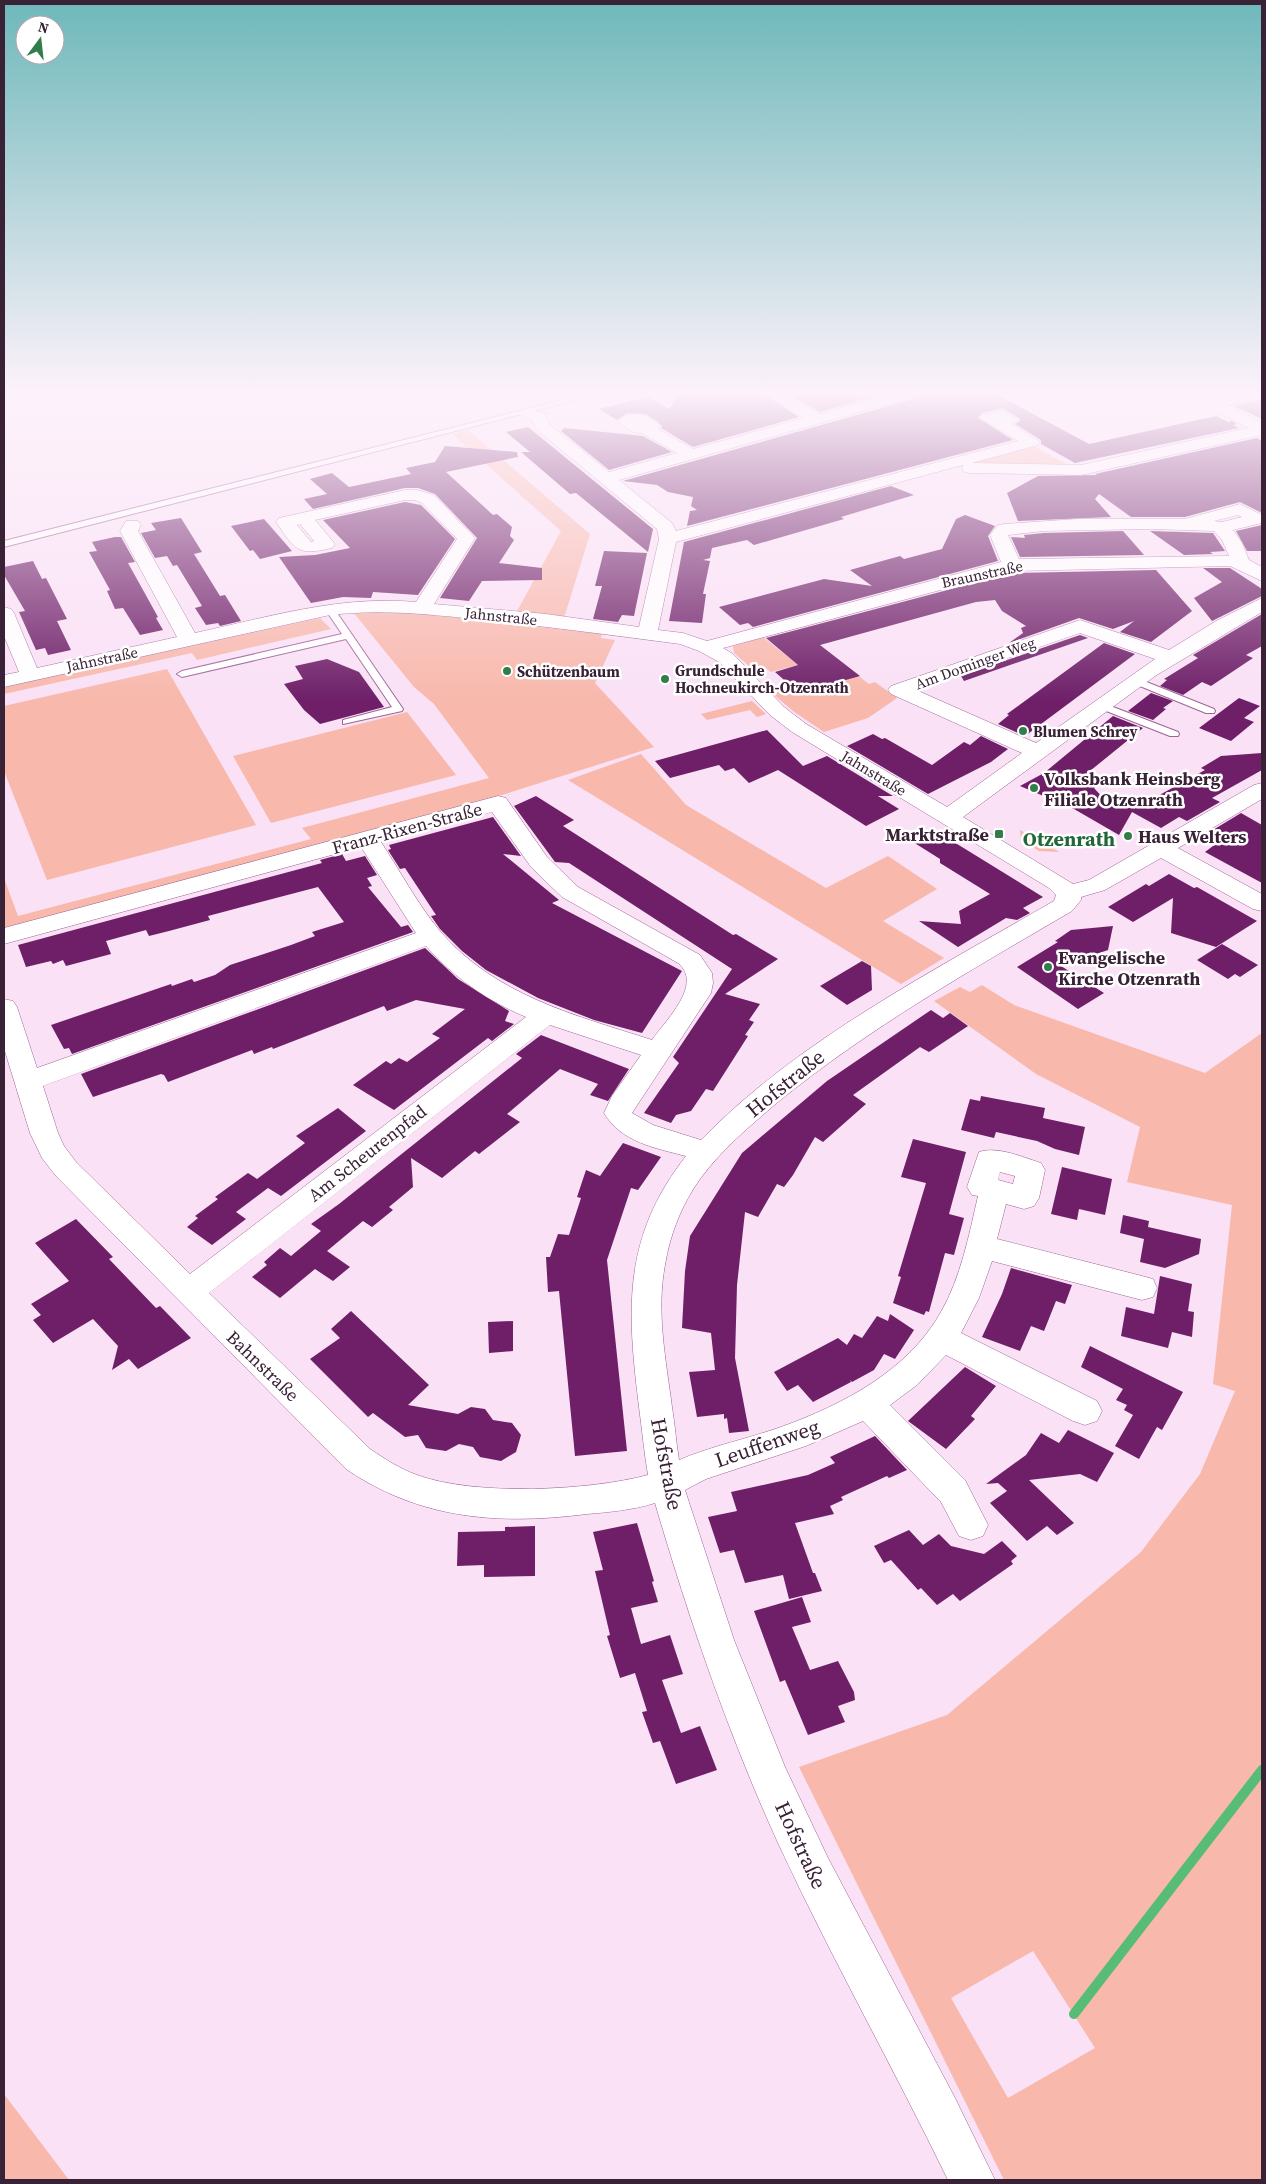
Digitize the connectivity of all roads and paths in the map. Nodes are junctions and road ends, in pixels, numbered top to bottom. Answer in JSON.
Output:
{"nodes":[{"id":1,"x":190,"y":497,"type":"edge"},
{"id":2,"x":397,"y":497,"type":"edge"},
{"id":3,"x":422,"y":497,"type":"edge"},
{"id":4,"x":631,"y":497,"type":"edge"},
{"id":5,"x":827,"y":497,"type":"edge"},
{"id":6,"x":304,"y":518,"type":"dead end"},
{"id":7,"x":132,"y":525,"type":"dead end"},
{"id":8,"x":1176,"y":525,"type":"junction"},
{"id":9,"x":1220,"y":528,"type":"junction"},
{"id":10,"x":668,"y":539,"type":"junction"},
{"id":11,"x":4,"y":544,"type":"edge"},
{"id":12,"x":1240,"y":562,"type":"junction"},
{"id":13,"x":1012,"y":565,"type":"junction"},
{"id":14,"x":1262,"y":575,"type":"edge"},
{"id":15,"x":1262,"y":604,"type":"edge"},
{"id":16,"x":422,"y":608,"type":"junction"},
{"id":17,"x":330,"y":609,"type":"junction"},
{"id":18,"x":4,"y":613,"type":"edge"},
{"id":19,"x":647,"y":633,"type":"junction"},
{"id":20,"x":347,"y":636,"type":"junction"},
{"id":21,"x":189,"y":640,"type":"junction"},
{"id":22,"x":706,"y":647,"type":"junction"},
{"id":23,"x":1170,"y":657,"type":"junction"},
{"id":24,"x":182,"y":674,"type":"dead end"},
{"id":25,"x":30,"y":675,"type":"junction"},
{"id":26,"x":1134,"y":680,"type":"junction"},
{"id":27,"x":4,"y":681,"type":"edge"},
{"id":28,"x":1100,"y":705,"type":"junction"},
{"id":29,"x":1210,"y":711,"type":"dead end"},
{"id":30,"x":347,"y":722,"type":"dead end"},
{"id":31,"x":1174,"y":734,"type":"dead end"},
{"id":32,"x":1038,"y":752,"type":"junction"},
{"id":33,"x":1262,"y":790,"type":"edge"},
{"id":34,"x":948,"y":816,"type":"junction"},
{"id":35,"x":367,"y":838,"type":"junction"},
{"id":36,"x":1161,"y":848,"type":"junction"},
{"id":37,"x":1068,"y":893,"type":"junction"},
{"id":38,"x":1262,"y":904,"type":"edge"},
{"id":39,"x":4,"y":936,"type":"edge"},
{"id":40,"x":431,"y":936,"type":"junction"},
{"id":41,"x":4,"y":1007,"type":"edge"},
{"id":42,"x":546,"y":1015,"type":"junction"},
{"id":43,"x":657,"y":1052,"type":"junction"},
{"id":44,"x":29,"y":1081,"type":"junction"},
{"id":45,"x":705,"y":1152,"type":"junction"},
{"id":46,"x":994,"y":1190,"type":"dead end"},
{"id":47,"x":980,"y":1246,"type":"junction"},
{"id":48,"x":1142,"y":1288,"type":"dead end"},
{"id":49,"x":188,"y":1292,"type":"junction"},
{"id":50,"x":942,"y":1338,"type":"junction"},
{"id":51,"x":866,"y":1402,"type":"junction"},
{"id":52,"x":1084,"y":1411,"type":"dead end"},
{"id":53,"x":667,"y":1482,"type":"junction"},
{"id":54,"x":971,"y":1526,"type":"dead end"},
{"id":55,"x":972,"y":2180,"type":"edge"}],
"edges":[{"from":1,"to":11,"type":"lane"},
{"from":2,"to":6,"type":"street"},
{"from":3,"to":16,"type":"street"},
{"from":4,"to":10,"type":"street"},
{"from":5,"to":10,"type":"street"},
{"from":7,"to":21,"type":"street"},
{"from":8,"to":9,"type":"street"},
{"from":8,"to":9,"type":"street"},
{"from":8,"to":13,"type":"street"},
{"from":9,"to":12,"type":"street"},
{"from":10,"to":19,"type":"street"},
{"from":12,"to":13,"type":"street","name":"Braunstraße"},
{"from":12,"to":14,"type":"street"},
{"from":13,"to":22,"type":"street","name":"Braunstraße"},
{"from":15,"to":23,"type":"street"},
{"from":16,"to":17,"type":"street","name":"Jahnstraße"},
{"from":16,"to":19,"type":"street","name":"Jahnstraße"},
{"from":17,"to":20,"type":"lane"},
{"from":17,"to":21,"type":"street","name":"Jahnstraße"},
{"from":18,"to":25,"type":"street"},
{"from":19,"to":22,"type":"street","name":"Jahnstraße"},
{"from":20,"to":24,"type":"lane"},
{"from":20,"to":30,"type":"lane"},
{"from":21,"to":25,"type":"street","name":"Jahnstraße"},
{"from":22,"to":34,"type":"street","name":"Jahnstraße"},
{"from":23,"to":26,"type":"street"},
{"from":23,"to":32,"type":"street","name":"Am Dominger Weg"},
{"from":25,"to":27,"type":"street","name":"Jahnstraße"},
{"from":26,"to":28,"type":"street"},
{"from":26,"to":29,"type":"lane"},
{"from":28,"to":31,"type":"lane"},
{"from":28,"to":32,"type":"street"},
{"from":32,"to":34,"type":"street"},
{"from":33,"to":36,"type":"street"},
{"from":34,"to":37,"type":"street"},
{"from":35,"to":39,"type":"street","name":"Franz-Rixen-Straße"},
{"from":35,"to":40,"type":"street"},
{"from":35,"to":43,"type":"street","name":"Franz-Rixen-Straße"},
{"from":36,"to":37,"type":"street"},
{"from":36,"to":38,"type":"street"},
{"from":37,"to":45,"type":"street","name":"Hofstraße"},
{"from":40,"to":42,"type":"street"},
{"from":40,"to":44,"type":"street"},
{"from":41,"to":44,"type":"street","name":"Bahnstraße"},
{"from":42,"to":43,"type":"street"},
{"from":42,"to":49,"type":"street","name":"Am Scheurenpfad"},
{"from":43,"to":45,"type":"street","name":"Franz-Rixen-Straße"},
{"from":44,"to":49,"type":"street","name":"Bahnstraße"},
{"from":45,"to":53,"type":"street","name":"Hofstraße"},
{"from":46,"to":47,"type":"street","name":"Leuffenweg"},
{"from":47,"to":48,"type":"street"},
{"from":47,"to":50,"type":"street","name":"Leuffenweg"},
{"from":49,"to":53,"type":"street","name":"Bahnstraße"},
{"from":50,"to":51,"type":"street","name":"Leuffenweg"},
{"from":50,"to":52,"type":"street"},
{"from":51,"to":53,"type":"street","name":"Leuffenweg"},
{"from":51,"to":54,"type":"street"},
{"from":53,"to":55,"type":"street","name":"Hofstraße"}]}
